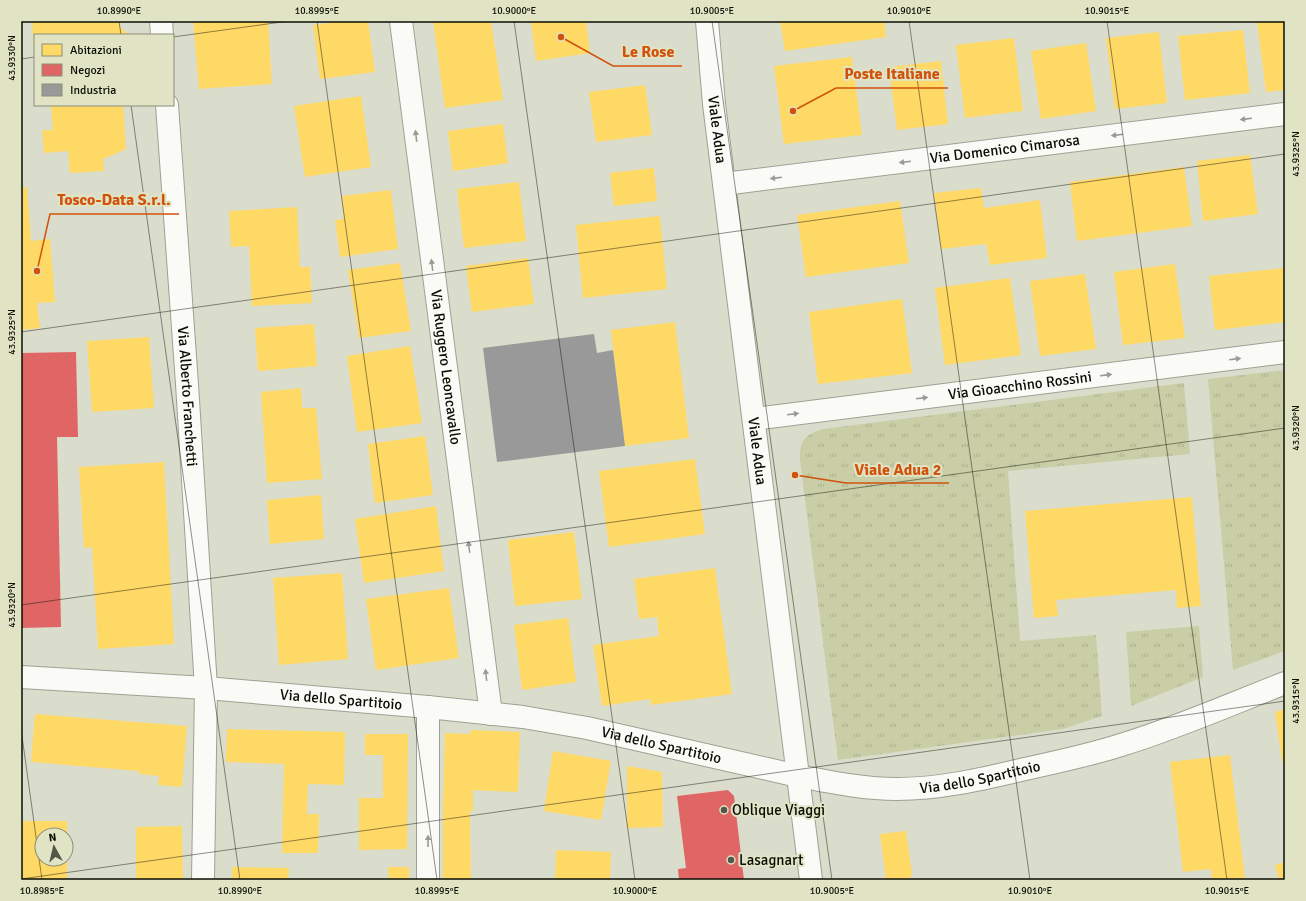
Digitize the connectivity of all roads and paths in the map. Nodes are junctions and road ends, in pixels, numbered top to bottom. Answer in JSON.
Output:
{"nodes":[{"id":1,"x":160,"y":21,"type":"edge"},
{"id":2,"x":400,"y":21,"type":"edge"},
{"id":3,"x":707,"y":21,"type":"edge"},
{"id":4,"x":162,"y":34,"type":"edge"},
{"id":5,"x":167,"y":106,"type":"edge"},
{"id":6,"x":1285,"y":114,"type":"edge"},
{"id":7,"x":724,"y":184,"type":"junction"},
{"id":8,"x":1285,"y":352,"type":"edge"},
{"id":9,"x":754,"y":419,"type":"junction"},
{"id":10,"x":21,"y":677,"type":"edge"},
{"id":11,"x":1285,"y":683,"type":"edge"},
{"id":12,"x":206,"y":688,"type":"junction"},
{"id":13,"x":428,"y":707,"type":"junction"},
{"id":14,"x":491,"y":714,"type":"junction"},
{"id":15,"x":798,"y":776,"type":"junction"},
{"id":16,"x":203,"y":880,"type":"edge"},
{"id":17,"x":428,"y":880,"type":"edge"},
{"id":18,"x":811,"y":880,"type":"edge"}],
"edges":[{"from":1,"to":4,"type":"street"},
{"from":14,"to":2,"type":"street","name":"Via Ruggero Leoncavallo","one_way":true},
{"from":3,"to":7,"type":"street","name":"Viale Adua"},
{"from":5,"to":12,"type":"street","name":"Via Alberto Franchetti"},
{"from":6,"to":7,"type":"street","name":"Via Domenico Cimarosa","one_way":true},
{"from":7,"to":9,"type":"street","name":"Viale Adua"},
{"from":9,"to":8,"type":"street","name":"Via Gioacchino Rossini","one_way":true},
{"from":9,"to":15,"type":"street","name":"Viale Adua"},
{"from":10,"to":12,"type":"street","name":"Via dello Spartitoio"},
{"from":11,"to":15,"type":"street","name":"Via dello Spartitoio"},
{"from":12,"to":13,"type":"street","name":"Via dello Spartitoio"},
{"from":12,"to":16,"type":"street","name":"Via Alberto Franchetti"},
{"from":13,"to":14,"type":"street","name":"Via dello Spartitoio"},
{"from":17,"to":13,"type":"street","one_way":true},
{"from":14,"to":15,"type":"street","name":"Via dello Spartitoio"},
{"from":15,"to":18,"type":"street","name":"Viale Adua"}]}
